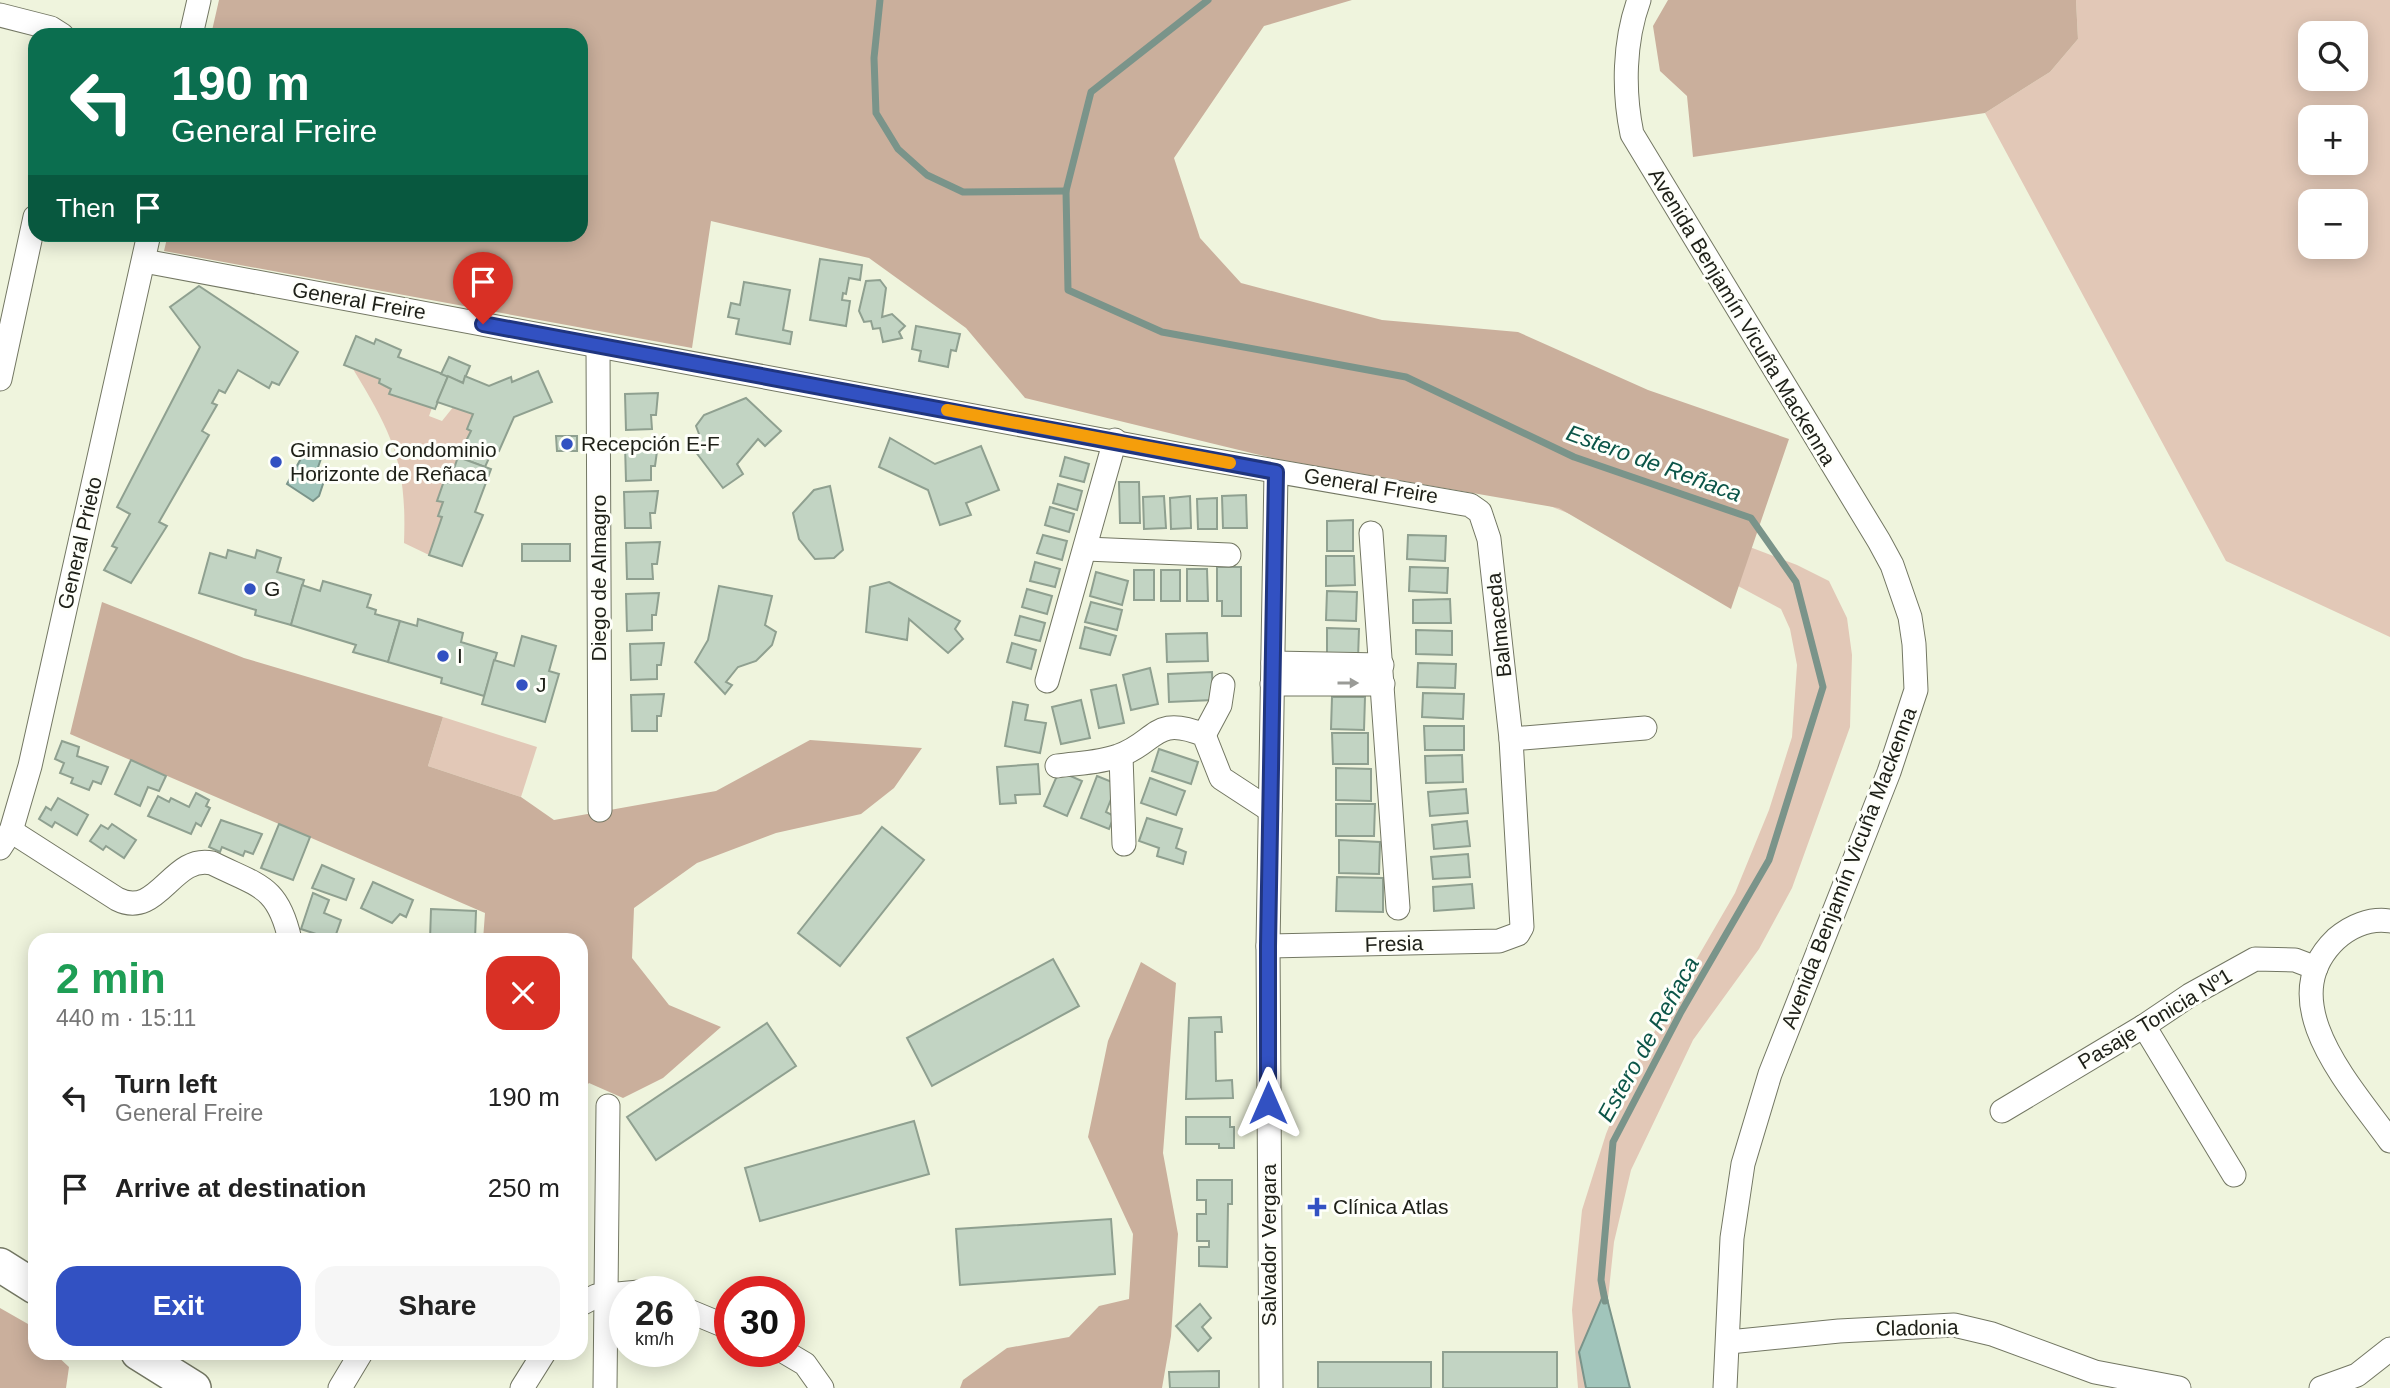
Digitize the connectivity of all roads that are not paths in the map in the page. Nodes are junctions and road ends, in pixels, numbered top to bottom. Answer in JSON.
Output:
{"nodes":[{"id":1,"x":199,"y":0,"type":"edge"},
{"id":2,"x":1639,"y":0,"type":"edge"},
{"id":3,"x":0,"y":15,"type":"edge"},
{"id":4,"x":51,"y":28,"type":"edge"},
{"id":5,"x":193,"y":28,"type":"edge"},
{"id":6,"x":30,"y":242,"type":"edge"},
{"id":7,"x":148,"y":242,"type":"edge"},
{"id":8,"x":144,"y":261,"type":"junction"},
{"id":9,"x":598,"y":346,"type":"junction"},
{"id":10,"x":0,"y":379,"type":"edge"},
{"id":11,"x":1115,"y":440,"type":"junction"},
{"id":12,"x":1276,"y":472,"type":"junction"},
{"id":13,"x":1480,"y":512,"type":"joint"},
{"id":14,"x":1371,"y":533,"type":"dead end"},
{"id":15,"x":1086,"y":549,"type":"junction"},
{"id":16,"x":1229,"y":555,"type":"dead end"},
{"id":17,"x":1273,"y":673,"type":"junction"},
{"id":18,"x":1382,"y":675,"type":"junction"},
{"id":19,"x":1047,"y":681,"type":"dead end"},
{"id":20,"x":1223,"y":685,"type":"dead end"},
{"id":21,"x":1645,"y":728,"type":"dead end"},
{"id":22,"x":1204,"y":735,"type":"junction"},
{"id":23,"x":1511,"y":739,"type":"junction"},
{"id":24,"x":1121,"y":755,"type":"junction"},
{"id":25,"x":1057,"y":765,"type":"dead end"},
{"id":26,"x":600,"y":810,"type":"dead end"},
{"id":27,"x":1270,"y":810,"type":"junction"},
{"id":28,"x":6,"y":840,"type":"edge"},
{"id":29,"x":1124,"y":844,"type":"dead end"},
{"id":30,"x":1398,"y":908,"type":"dead end"},
{"id":31,"x":2390,"y":921,"type":"edge"},
{"id":32,"x":288,"y":933,"type":"edge"},
{"id":33,"x":1518,"y":934,"type":"joint"},
{"id":34,"x":1268,"y":946,"type":"junction"},
{"id":35,"x":2316,"y":968,"type":"junction"},
{"id":36,"x":2144,"y":1026,"type":"junction"},
{"id":37,"x":608,"y":1106,"type":"dead end"},
{"id":38,"x":2002,"y":1111,"type":"dead end"},
{"id":39,"x":2390,"y":1141,"type":"edge"},
{"id":40,"x":2234,"y":1175,"type":"dead end"},
{"id":41,"x":0,"y":1265,"type":"edge"},
{"id":42,"x":28,"y":1283,"type":"edge"},
{"id":43,"x":608,"y":1294,"type":"junction"},
{"id":44,"x":588,"y":1301,"type":"edge"},
{"id":45,"x":1729,"y":1342,"type":"junction"},
{"id":46,"x":2390,"y":1349,"type":"edge"},
{"id":47,"x":149,"y":1360,"type":"edge"},
{"id":48,"x":357,"y":1360,"type":"edge"},
{"id":49,"x":540,"y":1360,"type":"edge"},
{"id":50,"x":805,"y":1364,"type":"edge"},
{"id":51,"x":2339,"y":1386,"type":"edge"},
{"id":52,"x":194,"y":1388,"type":"edge"},
{"id":53,"x":340,"y":1388,"type":"edge"},
{"id":54,"x":523,"y":1388,"type":"edge"},
{"id":55,"x":605,"y":1388,"type":"edge"},
{"id":56,"x":822,"y":1388,"type":"edge"},
{"id":57,"x":1271,"y":1388,"type":"edge"},
{"id":58,"x":1725,"y":1388,"type":"edge"},
{"id":59,"x":2179,"y":1388,"type":"edge"}],
"edges":[{"from":1,"to":5,"type":"street"},
{"from":2,"to":45,"type":"street","name":"Avenida Benjamín Vicuña Mackenna"},
{"from":3,"to":4,"type":"street"},
{"from":6,"to":10,"type":"street"},
{"from":7,"to":8,"type":"street","name":"General Prieto"},
{"from":8,"to":9,"type":"street","name":"General Freire"},
{"from":8,"to":28,"type":"street","name":"General Prieto"},
{"from":9,"to":11,"type":"street","name":"General Freire"},
{"from":9,"to":26,"type":"street","name":"Diego de Almagro"},
{"from":11,"to":12,"type":"street","name":"General Freire"},
{"from":11,"to":15,"type":"street"},
{"from":12,"to":13,"type":"street","name":"General Freire"},
{"from":12,"to":17,"type":"street","name":"Salvador Vergara"},
{"from":13,"to":23,"type":"street","name":"Balmaceda"},
{"from":14,"to":18,"type":"street"},
{"from":15,"to":16,"type":"street"},
{"from":15,"to":19,"type":"street"},
{"from":17,"to":18,"type":"street"},
{"from":17,"to":27,"type":"street","name":"Salvador Vergara"},
{"from":18,"to":30,"type":"street"},
{"from":20,"to":22,"type":"street"},
{"from":21,"to":23,"type":"street"},
{"from":22,"to":24,"type":"street"},
{"from":22,"to":27,"type":"street"},
{"from":23,"to":33,"type":"street","name":"Balmaceda"},
{"from":24,"to":25,"type":"street"},
{"from":24,"to":29,"type":"street"},
{"from":27,"to":34,"type":"street","name":"Salvador Vergara"},
{"from":28,"to":32,"type":"street"},
{"from":31,"to":35,"type":"street"},
{"from":33,"to":34,"type":"street","name":"Fresia"},
{"from":34,"to":57,"type":"street","name":"Salvador Vergara"},
{"from":35,"to":36,"type":"street","name":"Pasaje Tonicia Nº1"},
{"from":35,"to":39,"type":"street"},
{"from":36,"to":38,"type":"street","name":"Pasaje Tonicia Nº1"},
{"from":36,"to":40,"type":"street"},
{"from":37,"to":43,"type":"street"},
{"from":41,"to":42,"type":"street"},
{"from":43,"to":44,"type":"street"},
{"from":43,"to":55,"type":"street"},
{"from":45,"to":58,"type":"street","name":"Avenida Benjamín Vicuña Mackenna"},
{"from":45,"to":59,"type":"street","name":"Cladonia"},
{"from":46,"to":51,"type":"street"},
{"from":47,"to":52,"type":"street"},
{"from":48,"to":53,"type":"street"},
{"from":49,"to":54,"type":"street"},
{"from":50,"to":56,"type":"street"}]}
